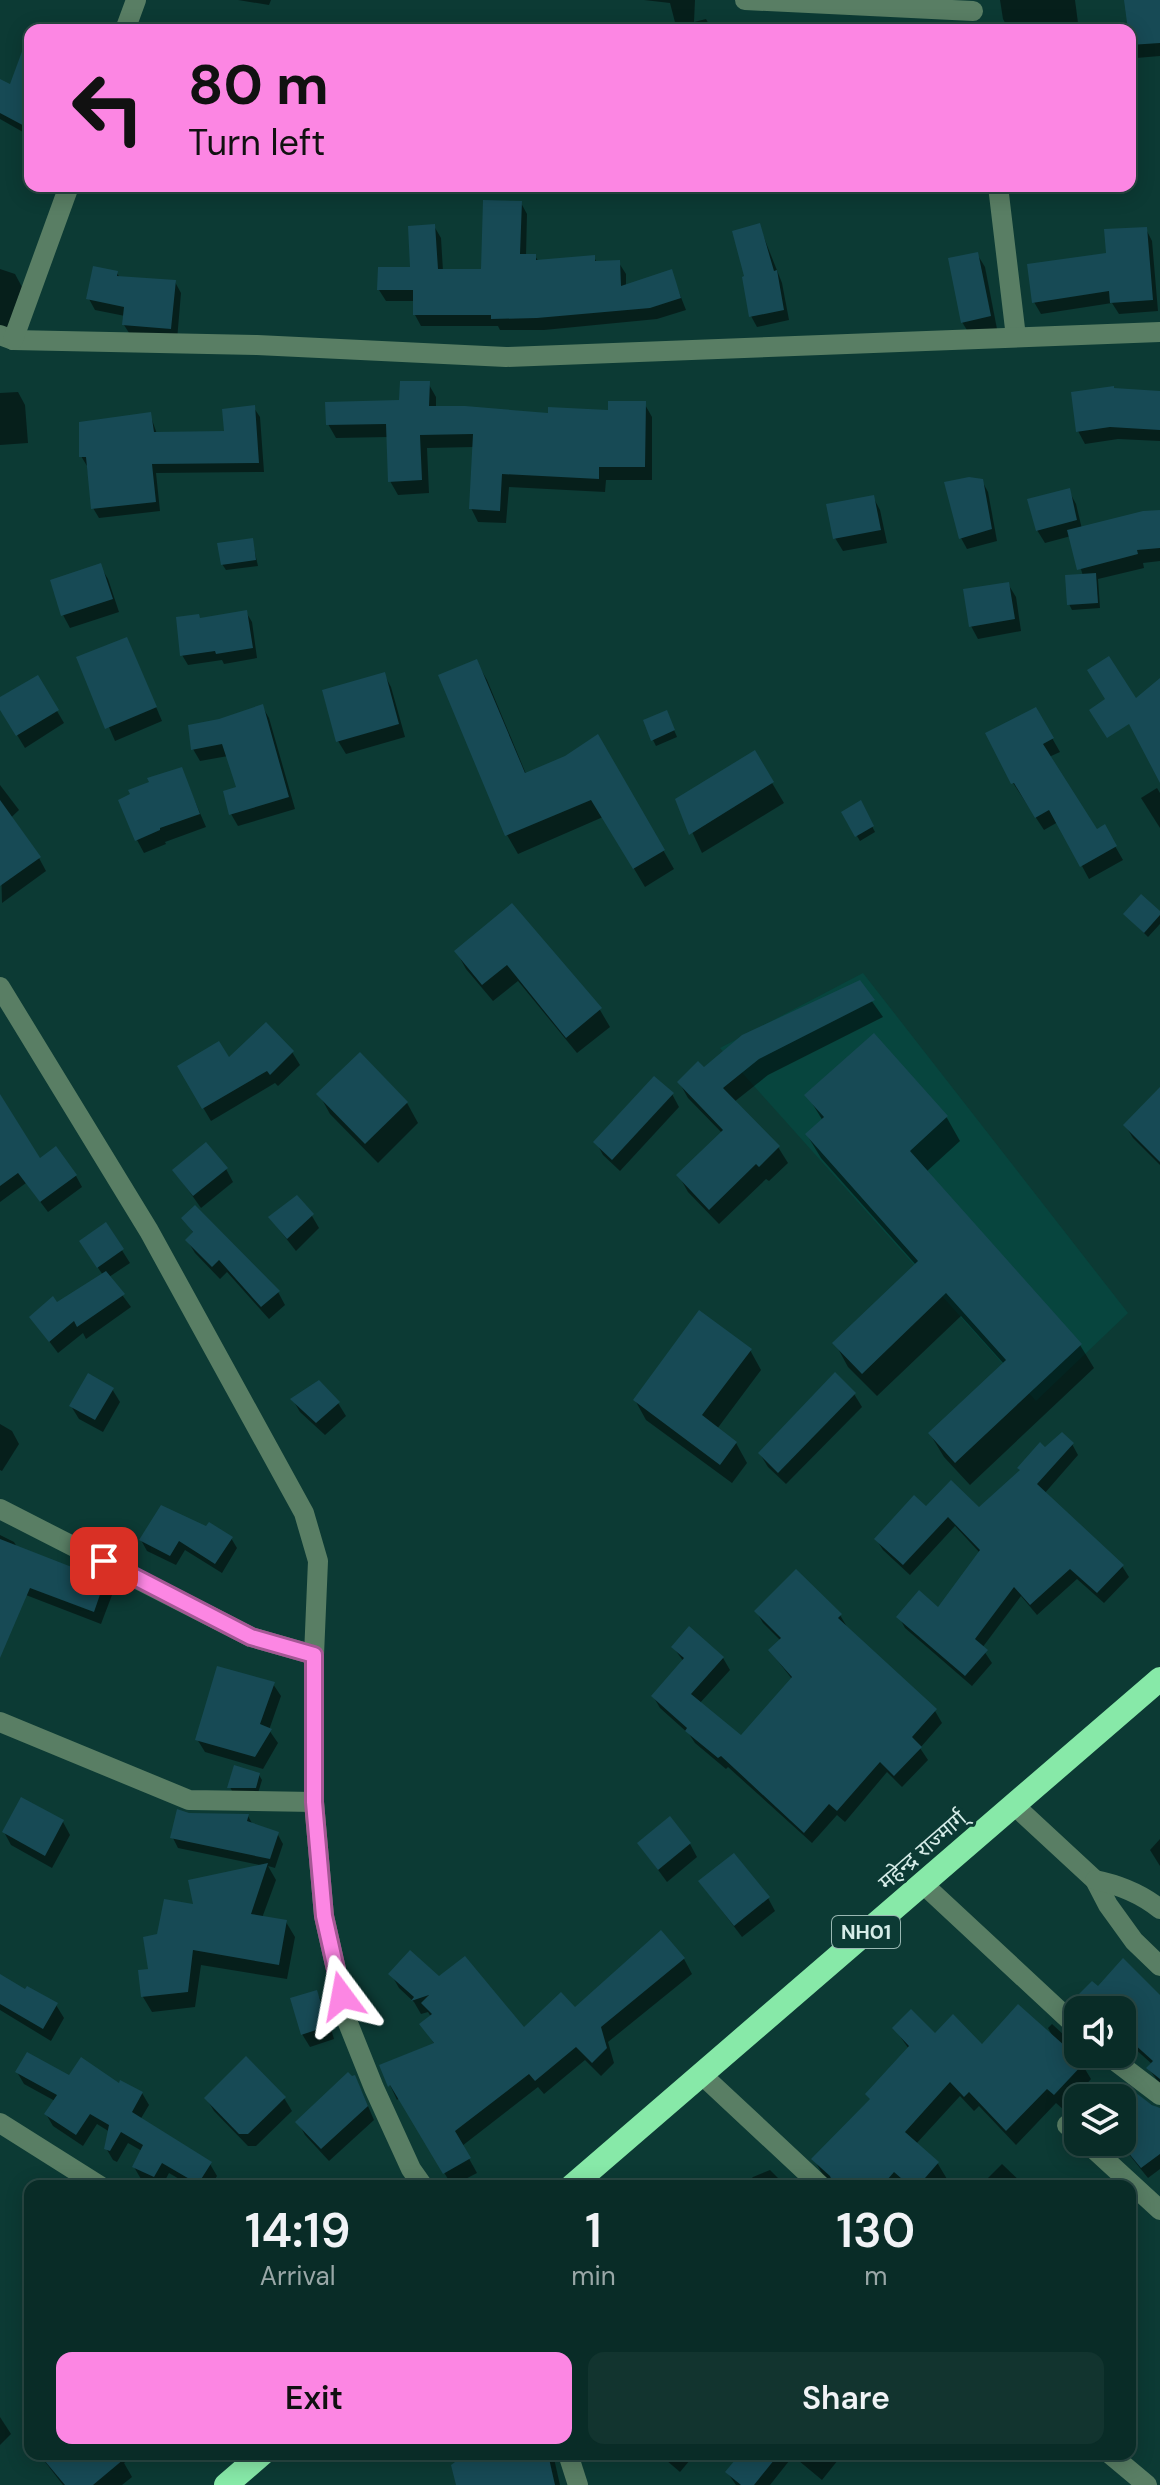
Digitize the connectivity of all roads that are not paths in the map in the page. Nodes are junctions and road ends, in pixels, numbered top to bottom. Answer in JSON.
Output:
{"nodes":[{"id":1,"x":136,"y":0,"type":"edge"},
{"id":2,"x":745,"y":0,"type":"edge"},
{"id":3,"x":973,"y":14,"type":"edge"},
{"id":4,"x":127,"y":24,"type":"edge"},
{"id":5,"x":67,"y":192,"type":"edge"},
{"id":6,"x":999,"y":192,"type":"edge"},
{"id":7,"x":1160,"y":332,"type":"edge"},
{"id":8,"x":1016,"y":337,"type":"junction"},
{"id":9,"x":7,"y":338,"type":"edge"},
{"id":10,"x":0,"y":987,"type":"edge"},
{"id":11,"x":0,"y":1509,"type":"edge"},
{"id":12,"x":314,"y":1655,"type":"junction"},
{"id":13,"x":1160,"y":1679,"type":"edge"},
{"id":14,"x":0,"y":1722,"type":"edge"},
{"id":15,"x":314,"y":1802,"type":"junction"},
{"id":16,"x":1014,"y":1805,"type":"junction"},
{"id":17,"x":1095,"y":1880,"type":"junction"},
{"id":18,"x":922,"y":1883,"type":"junction"},
{"id":19,"x":1160,"y":1909,"type":"edge"},
{"id":20,"x":1160,"y":1966,"type":"edge"},
{"id":21,"x":1064,"y":2015,"type":"edge"},
{"id":22,"x":1124,"y":2068,"type":"edge"},
{"id":23,"x":701,"y":2074,"type":"junction"},
{"id":24,"x":1160,"y":2095,"type":"edge"},
{"id":25,"x":0,"y":2123,"type":"edge"},
{"id":26,"x":1101,"y":2156,"type":"edge"},
{"id":27,"x":90,"y":2180,"type":"edge"},
{"id":28,"x":419,"y":2180,"type":"edge"},
{"id":29,"x":579,"y":2180,"type":"edge"},
{"id":30,"x":815,"y":2180,"type":"edge"},
{"id":31,"x":1127,"y":2180,"type":"edge"},
{"id":32,"x":1136,"y":2188,"type":"edge"},
{"id":33,"x":1160,"y":2210,"type":"edge"},
{"id":34,"x":255,"y":2460,"type":"edge"},
{"id":35,"x":570,"y":2460,"type":"edge"},
{"id":36,"x":1117,"y":2460,"type":"edge"},
{"id":37,"x":226,"y":2485,"type":"edge"},
{"id":38,"x":578,"y":2485,"type":"edge"},
{"id":39,"x":1147,"y":2485,"type":"edge"}],
"edges":[{"from":1,"to":4,"type":"street"},
{"from":2,"to":3,"type":"street"},
{"from":5,"to":9,"type":"street"},
{"from":6,"to":8,"type":"street"},
{"from":7,"to":8,"type":"street"},
{"from":8,"to":9,"type":"street"},
{"from":10,"to":12,"type":"street"},
{"from":11,"to":12,"type":"street"},
{"from":12,"to":15,"type":"street"},
{"from":13,"to":16,"type":"highway","name":"महेन्द्र राज्मार्ग्","number":"NH01"},
{"from":14,"to":15,"type":"street"},
{"from":15,"to":28,"type":"street"},
{"from":16,"to":17,"type":"street"},
{"from":16,"to":18,"type":"highway","name":"महेन्द्र राज्मार्ग्","number":"NH01"},
{"from":17,"to":19,"type":"street"},
{"from":17,"to":20,"type":"street"},
{"from":18,"to":21,"type":"street"},
{"from":18,"to":23,"type":"highway","name":"महेन्द्र राज्मार्ग्","number":"NH01"},
{"from":22,"to":24,"type":"street"},
{"from":23,"to":29,"type":"highway","name":"महेन्द्र राज्मार्ग्","number":"NH01"},
{"from":23,"to":30,"type":"street"},
{"from":25,"to":27,"type":"street"},
{"from":26,"to":31,"type":"street"},
{"from":32,"to":33,"type":"street"},
{"from":34,"to":37,"type":"highway"},
{"from":35,"to":38,"type":"street"},
{"from":36,"to":39,"type":"street"}]}
